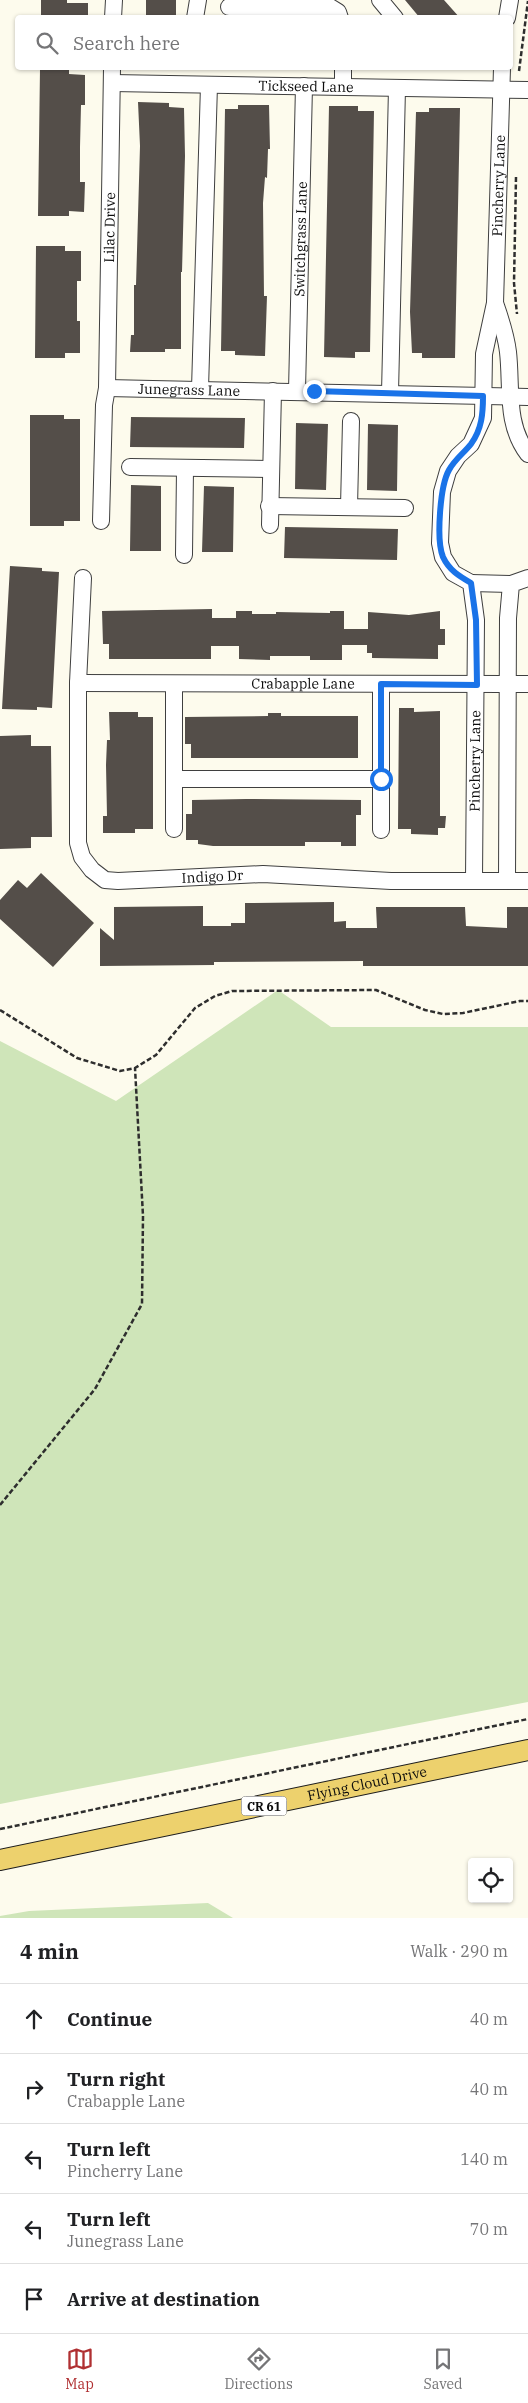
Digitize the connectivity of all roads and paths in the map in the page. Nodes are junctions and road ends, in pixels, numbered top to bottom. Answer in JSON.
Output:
{"nodes":[{"id":1,"x":114,"y":0,"type":"edge"},
{"id":2,"x":198,"y":0,"type":"edge"},
{"id":3,"x":380,"y":0,"type":"edge"},
{"id":4,"x":510,"y":0,"type":"edge"},
{"id":5,"x":528,"y":1,"type":"edge"},
{"id":6,"x":229,"y":7,"type":"dead end"},
{"id":7,"x":113,"y":15,"type":"edge"},
{"id":8,"x":196,"y":15,"type":"edge"},
{"id":9,"x":339,"y":15,"type":"edge"},
{"id":10,"x":392,"y":15,"type":"edge"},
{"id":11,"x":508,"y":15,"type":"edge"},
{"id":12,"x":343,"y":70,"type":"edge"},
{"id":13,"x":502,"y":70,"type":"edge"},
{"id":14,"x":112,"y":75,"type":"edge"},
{"id":15,"x":209,"y":85,"type":"junction"},
{"id":16,"x":304,"y":86,"type":"junction"},
{"id":17,"x":343,"y":86,"type":"junction"},
{"id":18,"x":397,"y":88,"type":"junction"},
{"id":19,"x":500,"y":89,"type":"junction"},
{"id":20,"x":523,"y":90,"type":"edge"},
{"id":21,"x":516,"y":176,"type":"dead end"},
{"id":22,"x":495,"y":303,"type":"junction"},
{"id":23,"x":517,"y":319,"type":"dead end"},
{"id":24,"x":107,"y":388,"type":"junction"},
{"id":25,"x":200,"y":389,"type":"junction"},
{"id":26,"x":273,"y":391,"type":"junction"},
{"id":27,"x":297,"y":391,"type":"junction"},
{"id":28,"x":390,"y":393,"type":"junction"},
{"id":29,"x":483,"y":396,"type":"junction"},
{"id":30,"x":509,"y":397,"type":"junction"},
{"id":31,"x":528,"y":397,"type":"edge"},
{"id":32,"x":351,"y":420,"type":"dead end"},
{"id":33,"x":528,"y":454,"type":"edge"},
{"id":34,"x":130,"y":468,"type":"dead end"},
{"id":35,"x":185,"y":469,"type":"junction"},
{"id":36,"x":270,"y":469,"type":"junction"},
{"id":37,"x":269,"y":506,"type":"junction"},
{"id":38,"x":349,"y":507,"type":"junction"},
{"id":39,"x":405,"y":508,"type":"dead end"},
{"id":40,"x":101,"y":521,"type":"dead end"},
{"id":41,"x":270,"y":525,"type":"dead end"},
{"id":42,"x":184,"y":555,"type":"dead end"},
{"id":43,"x":83,"y":578,"type":"dead end"},
{"id":44,"x":528,"y":578,"type":"edge"},
{"id":45,"x":471,"y":583,"type":"junction"},
{"id":46,"x":511,"y":584,"type":"junction"},
{"id":47,"x":78,"y":683,"type":"junction"},
{"id":48,"x":174,"y":684,"type":"junction"},
{"id":49,"x":381,"y":684,"type":"junction"},
{"id":50,"x":507,"y":684,"type":"junction"},
{"id":51,"x":528,"y":684,"type":"edge"},
{"id":52,"x":477,"y":685,"type":"junction"},
{"id":53,"x":174,"y":779,"type":"junction"},
{"id":54,"x":381,"y":779,"type":"junction"},
{"id":55,"x":174,"y":829,"type":"dead end"},
{"id":56,"x":381,"y":830,"type":"dead end"},
{"id":57,"x":474,"y":880,"type":"junction"},
{"id":58,"x":507,"y":881,"type":"junction"},
{"id":59,"x":528,"y":881,"type":"edge"},
{"id":60,"x":528,"y":1001,"type":"edge"},
{"id":61,"x":0,"y":1010,"type":"edge"},
{"id":62,"x":135,"y":1068,"type":"junction"},
{"id":63,"x":0,"y":1505,"type":"edge"},
{"id":64,"x":528,"y":1719,"type":"edge"},
{"id":65,"x":528,"y":1750,"type":"edge"},
{"id":66,"x":0,"y":1829,"type":"edge"},
{"id":67,"x":0,"y":1860,"type":"edge"}],
"edges":[{"from":1,"to":7,"type":"street"},
{"from":2,"to":8,"type":"street"},
{"from":3,"to":10,"type":"street"},
{"from":4,"to":11,"type":"street"},
{"from":5,"to":20,"type":"path"},
{"from":6,"to":9,"type":"street"},
{"from":12,"to":17,"type":"street"},
{"from":13,"to":19,"type":"street","name":"Pincherry Lane"},
{"from":14,"to":15,"type":"street","name":"Tickseed Lane"},
{"from":14,"to":24,"type":"street","name":"Lilac Drive"},
{"from":15,"to":16,"type":"street","name":"Tickseed Lane"},
{"from":15,"to":25,"type":"street"},
{"from":16,"to":17,"type":"street","name":"Tickseed Lane"},
{"from":16,"to":27,"type":"street","name":"Switchgrass Lane"},
{"from":17,"to":18,"type":"street","name":"Tickseed Lane"},
{"from":18,"to":19,"type":"street","name":"Tickseed Lane"},
{"from":18,"to":28,"type":"street"},
{"from":19,"to":20,"type":"street","name":"Tickseed Lane"},
{"from":19,"to":22,"type":"street","name":"Pincherry Lane"},
{"from":21,"to":23,"type":"path"},
{"from":22,"to":29,"type":"street","name":"Pincherry Lane"},
{"from":22,"to":30,"type":"street","name":"Pincherry Lane"},
{"from":24,"to":25,"type":"street","name":"Junegrass Lane"},
{"from":24,"to":40,"type":"street","name":"Lilac Drive"},
{"from":25,"to":26,"type":"street","name":"Junegrass Lane"},
{"from":26,"to":27,"type":"street","name":"Junegrass Lane"},
{"from":26,"to":36,"type":"street"},
{"from":27,"to":28,"type":"street","name":"Junegrass Lane"},
{"from":28,"to":29,"type":"street","name":"Junegrass Lane"},
{"from":29,"to":30,"type":"street","name":"Junegrass Lane"},
{"from":29,"to":45,"type":"street","name":"Pincherry Lane"},
{"from":30,"to":31,"type":"street","name":"Junegrass Lane"},
{"from":30,"to":33,"type":"street","name":"Pincherry Lane"},
{"from":32,"to":38,"type":"street"},
{"from":34,"to":35,"type":"street"},
{"from":35,"to":36,"type":"street"},
{"from":35,"to":42,"type":"street"},
{"from":36,"to":37,"type":"street"},
{"from":37,"to":38,"type":"street"},
{"from":37,"to":41,"type":"street"},
{"from":38,"to":39,"type":"street"},
{"from":43,"to":47,"type":"street","name":"Indigo Dr"},
{"from":44,"to":46,"type":"street"},
{"from":45,"to":46,"type":"street"},
{"from":45,"to":52,"type":"street","name":"Pincherry Lane"},
{"from":46,"to":50,"type":"street"},
{"from":47,"to":48,"type":"street","name":"Crabapple Lane"},
{"from":47,"to":57,"type":"street","name":"Indigo Dr"},
{"from":48,"to":49,"type":"street","name":"Crabapple Lane"},
{"from":48,"to":53,"type":"street"},
{"from":49,"to":52,"type":"street","name":"Crabapple Lane"},
{"from":49,"to":54,"type":"street"},
{"from":50,"to":51,"type":"street","name":"Crabapple Lane"},
{"from":50,"to":52,"type":"street","name":"Crabapple Lane"},
{"from":50,"to":58,"type":"street"},
{"from":52,"to":57,"type":"street","name":"Pincherry Lane"},
{"from":53,"to":54,"type":"street"},
{"from":53,"to":55,"type":"street"},
{"from":54,"to":56,"type":"street"},
{"from":57,"to":58,"type":"street","name":"Indigo Dr"},
{"from":58,"to":59,"type":"street","name":"Indigo Dr"},
{"from":60,"to":62,"type":"path"},
{"from":61,"to":62,"type":"path"},
{"from":62,"to":63,"type":"path"},
{"from":64,"to":66,"type":"path"},
{"from":65,"to":67,"type":"main road","name":"Flying Cloud Drive","number":"CR 61"}]}
